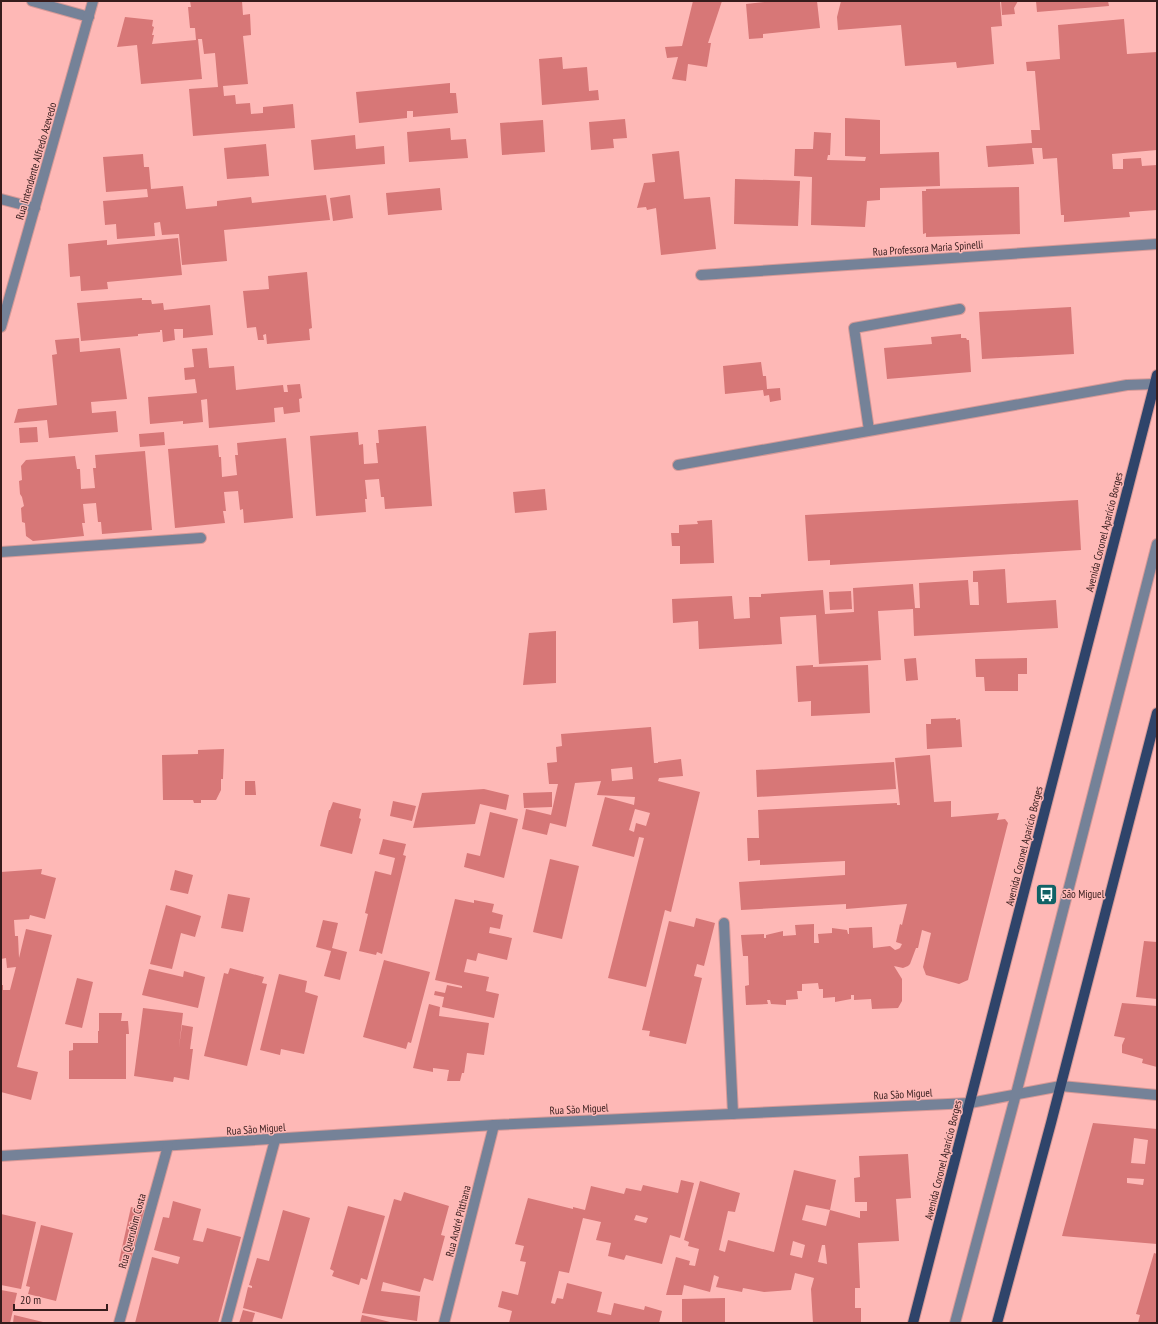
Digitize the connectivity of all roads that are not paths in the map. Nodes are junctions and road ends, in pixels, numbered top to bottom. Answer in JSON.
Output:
{"nodes":[{"id":1,"x":32,"y":1,"type":"edge"},
{"id":2,"x":93,"y":1,"type":"edge"},
{"id":3,"x":89,"y":17,"type":"junction"},
{"id":4,"x":1,"y":199,"type":"edge"},
{"id":5,"x":35,"y":208,"type":"junction"},
{"id":6,"x":1157,"y":244,"type":"edge"},
{"id":7,"x":701,"y":275,"type":"dead end"},
{"id":8,"x":960,"y":309,"type":"dead end"},
{"id":9,"x":1,"y":327,"type":"edge"},
{"id":10,"x":1156,"y":379,"type":"edge"},
{"id":11,"x":869,"y":430,"type":"junction"},
{"id":12,"x":678,"y":465,"type":"dead end"},
{"id":13,"x":201,"y":538,"type":"dead end"},
{"id":14,"x":1157,"y":544,"type":"edge"},
{"id":15,"x":1,"y":552,"type":"edge"},
{"id":16,"x":1157,"y":713,"type":"edge"},
{"id":17,"x":724,"y":923,"type":"dead end"},
{"id":18,"x":1061,"y":1086,"type":"junction"},
{"id":19,"x":1016,"y":1094,"type":"junction"},
{"id":20,"x":1157,"y":1095,"type":"edge"},
{"id":21,"x":970,"y":1103,"type":"junction"},
{"id":22,"x":733,"y":1114,"type":"junction"},
{"id":23,"x":494,"y":1125,"type":"junction"},
{"id":24,"x":275,"y":1140,"type":"junction"},
{"id":25,"x":168,"y":1146,"type":"junction"},
{"id":26,"x":1,"y":1156,"type":"edge"},
{"id":27,"x":119,"y":1323,"type":"edge"},
{"id":28,"x":226,"y":1323,"type":"edge"},
{"id":29,"x":444,"y":1323,"type":"edge"},
{"id":30,"x":913,"y":1323,"type":"edge"},
{"id":31,"x":955,"y":1323,"type":"edge"},
{"id":32,"x":997,"y":1323,"type":"edge"}],
"edges":[{"from":1,"to":3,"type":"street"},
{"from":2,"to":3,"type":"street","name":"Rua Intendente Alfredo Azevedo"},
{"from":3,"to":5,"type":"street","name":"Rua Intendente Alfredo Azevedo"},
{"from":4,"to":5,"type":"street"},
{"from":5,"to":9,"type":"street","name":"Rua Intendente Alfredo Azevedo"},
{"from":6,"to":7,"type":"street","name":"Rua Professora Maria Spinelli"},
{"from":8,"to":11,"type":"street"},
{"from":10,"to":11,"type":"street"},
{"from":10,"to":21,"type":"main road","name":"Avenida Coronel Aparício Borges"},
{"from":11,"to":12,"type":"street"},
{"from":13,"to":15,"type":"street"},
{"from":14,"to":19,"type":"street"},
{"from":16,"to":18,"type":"main road"},
{"from":17,"to":22,"type":"street"},
{"from":18,"to":19,"type":"street","name":"Rua São Miguel"},
{"from":18,"to":20,"type":"street","name":"Rua São Miguel"},
{"from":18,"to":32,"type":"main road"},
{"from":19,"to":21,"type":"street","name":"Rua São Miguel"},
{"from":19,"to":31,"type":"street"},
{"from":21,"to":22,"type":"street","name":"Rua São Miguel"},
{"from":21,"to":30,"type":"main road","name":"Avenida Coronel Aparício Borges"},
{"from":22,"to":23,"type":"street","name":"Rua São Miguel"},
{"from":23,"to":24,"type":"street","name":"Rua São Miguel"},
{"from":23,"to":29,"type":"street","name":"Rua André Pitthana"},
{"from":24,"to":25,"type":"street","name":"Rua São Miguel"},
{"from":24,"to":28,"type":"street"},
{"from":25,"to":26,"type":"street","name":"Rua São Miguel"},
{"from":25,"to":27,"type":"street","name":"Rua Querubim Costa"}]}
